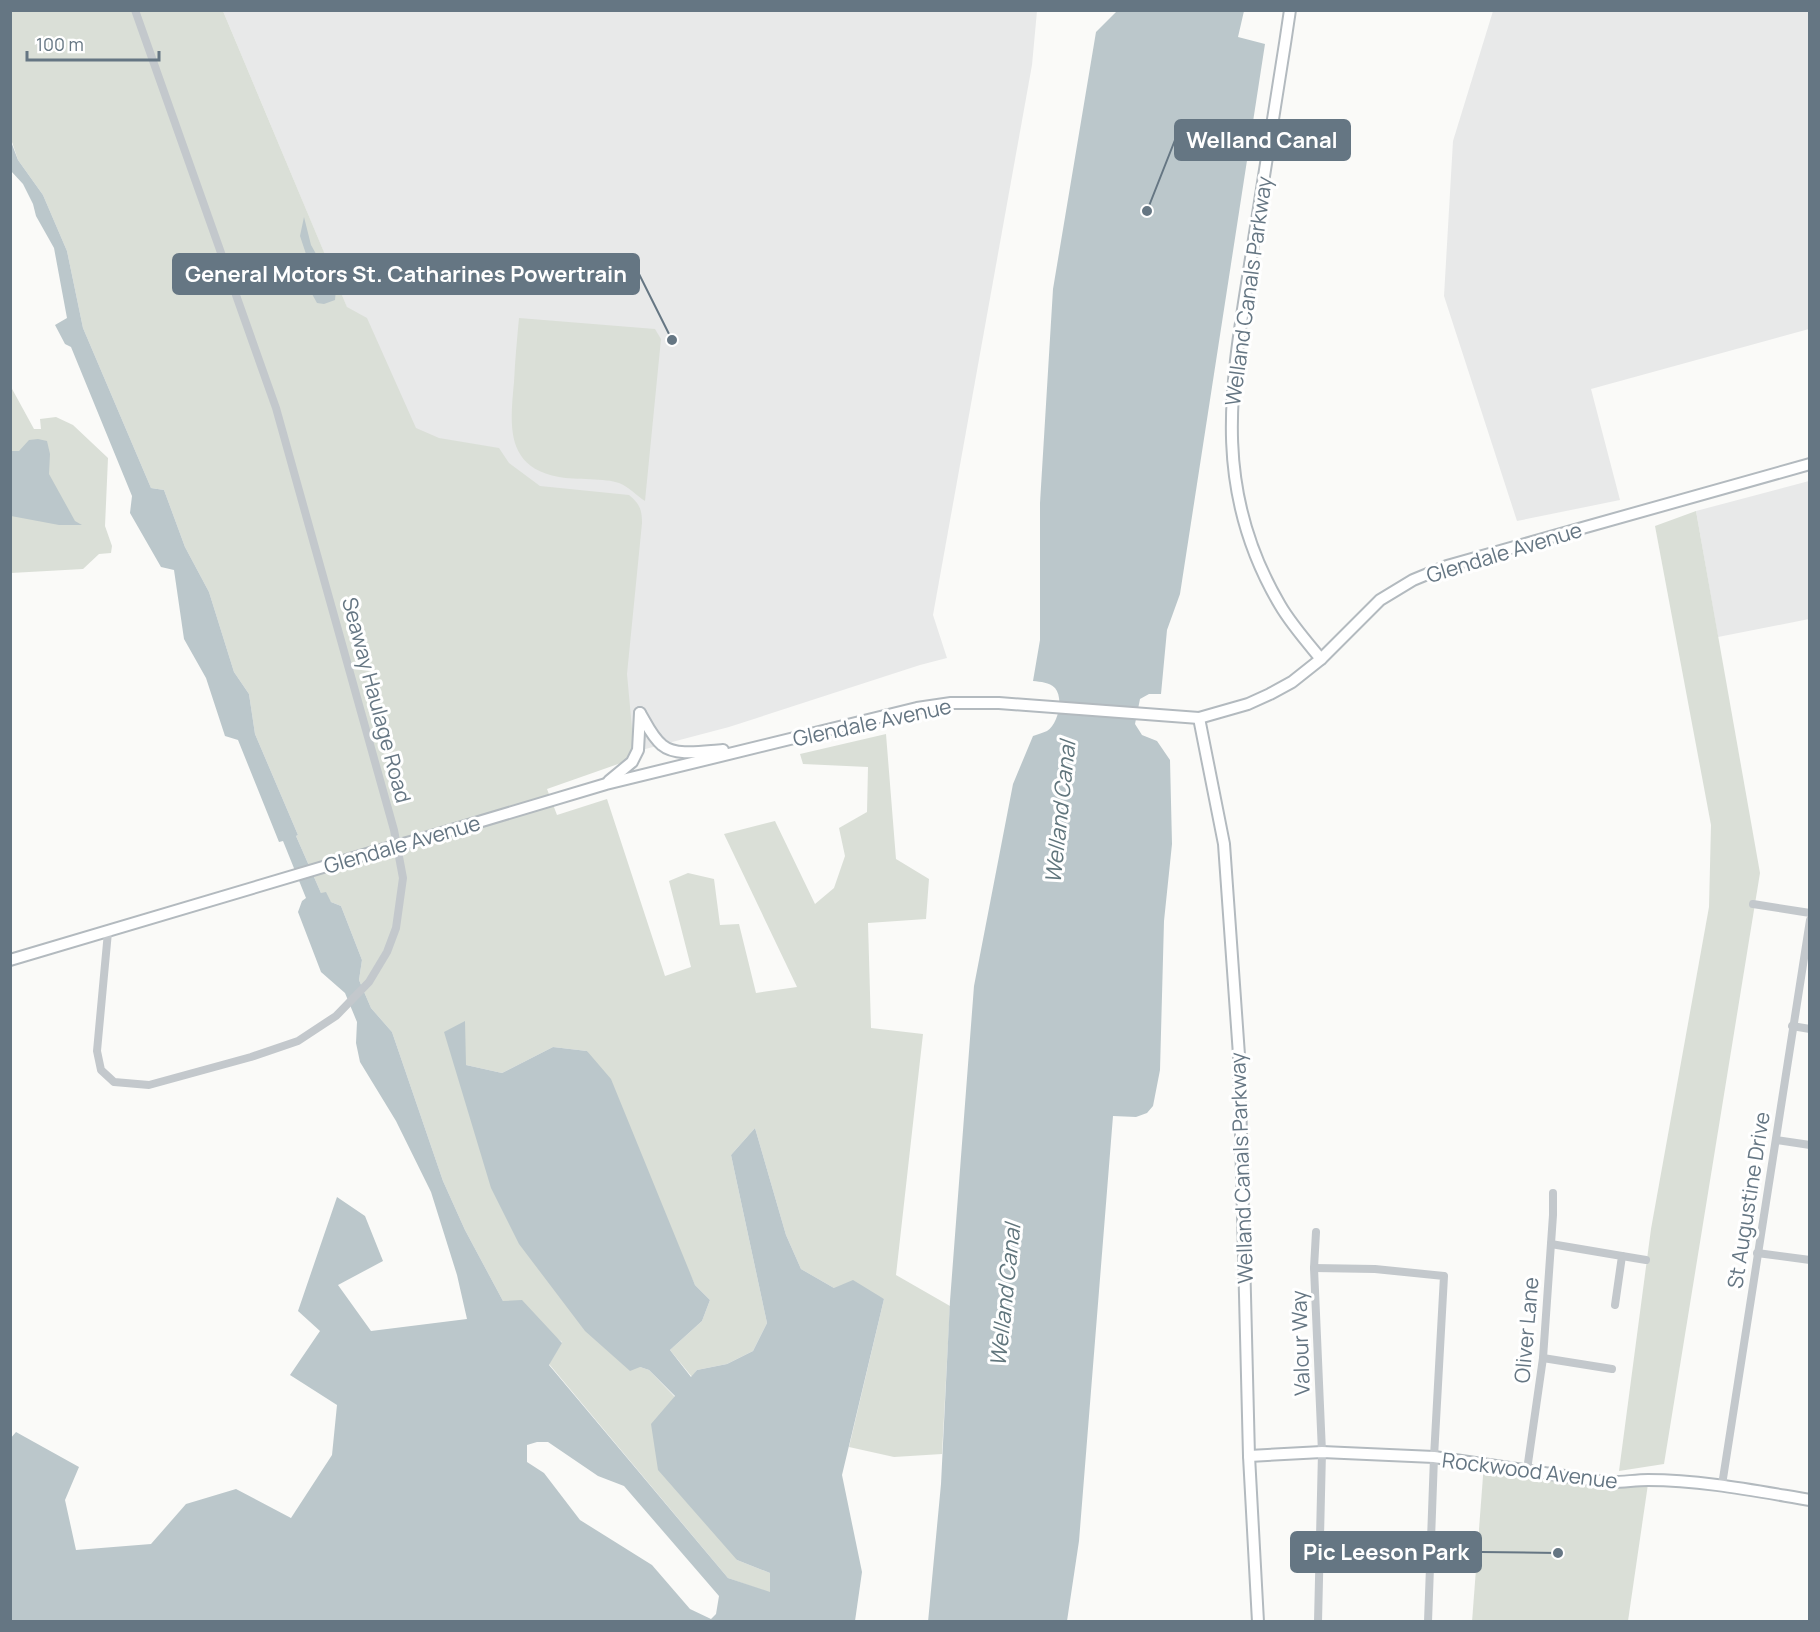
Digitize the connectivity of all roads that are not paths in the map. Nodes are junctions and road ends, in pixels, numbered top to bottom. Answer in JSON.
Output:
{"nodes":[{"id":1,"x":135,"y":10,"type":"edge"},
{"id":2,"x":1290,"y":10,"type":"edge"},
{"id":3,"x":1809,"y":464,"type":"edge"},
{"id":4,"x":1320,"y":659,"type":"junction"},
{"id":5,"x":1199,"y":718,"type":"junction"},
{"id":6,"x":747,"y":750,"type":"junction"},
{"id":7,"x":606,"y":784,"type":"junction"},
{"id":8,"x":1754,"y":904,"type":"dead end"},
{"id":9,"x":1809,"y":913,"type":"edge"},
{"id":10,"x":1809,"y":920,"type":"edge"},
{"id":11,"x":108,"y":932,"type":"junction"},
{"id":12,"x":10,"y":960,"type":"edge"},
{"id":13,"x":1792,"y":1026,"type":"junction"},
{"id":14,"x":1809,"y":1029,"type":"edge"},
{"id":15,"x":1776,"y":1140,"type":"junction"},
{"id":16,"x":1809,"y":1145,"type":"edge"},
{"id":17,"x":1553,"y":1193,"type":"dead end"},
{"id":18,"x":1316,"y":1232,"type":"dead end"},
{"id":19,"x":1551,"y":1245,"type":"junction"},
{"id":20,"x":1757,"y":1252,"type":"junction"},
{"id":21,"x":1622,"y":1256,"type":"junction"},
{"id":22,"x":1646,"y":1260,"type":"dead end"},
{"id":23,"x":1809,"y":1260,"type":"edge"},
{"id":24,"x":1314,"y":1268,"type":"junction"},
{"id":25,"x":1615,"y":1305,"type":"dead end"},
{"id":26,"x":1543,"y":1358,"type":"junction"},
{"id":27,"x":1612,"y":1369,"type":"dead end"},
{"id":28,"x":1322,"y":1452,"type":"junction"},
{"id":29,"x":1249,"y":1456,"type":"junction"},
{"id":30,"x":1434,"y":1457,"type":"junction"},
{"id":31,"x":1527,"y":1470,"type":"junction"},
{"id":32,"x":1722,"y":1485,"type":"junction"},
{"id":33,"x":1809,"y":1500,"type":"edge"},
{"id":34,"x":1258,"y":1622,"type":"edge"},
{"id":35,"x":1318,"y":1622,"type":"edge"},
{"id":36,"x":1428,"y":1622,"type":"edge"}],
"edges":[{"from":1,"to":11,"type":"street","name":"Seaway Haulage Road"},
{"from":2,"to":4,"type":"main road","name":"Welland Canals Parkway"},
{"from":3,"to":4,"type":"main road","name":"Glendale Avenue"},
{"from":4,"to":5,"type":"main road","name":"Glendale Avenue"},
{"from":5,"to":6,"type":"main road","name":"Glendale Avenue"},
{"from":5,"to":29,"type":"main road","name":"Welland Canals Parkway"},
{"from":6,"to":7,"type":"main road","name":"Glendale Avenue"},
{"from":6,"to":7,"type":"main road"},
{"from":7,"to":11,"type":"main road","name":"Glendale Avenue","bridge":true},
{"from":8,"to":9,"type":"street"},
{"from":10,"to":13,"type":"street","name":"St Augustine Drive"},
{"from":11,"to":12,"type":"main road","name":"Glendale Avenue"},
{"from":13,"to":14,"type":"street"},
{"from":13,"to":15,"type":"street","name":"St Augustine Drive"},
{"from":15,"to":16,"type":"street"},
{"from":15,"to":20,"type":"street","name":"St Augustine Drive"},
{"from":17,"to":19,"type":"street","name":"Oliver Lane"},
{"from":18,"to":24,"type":"street","name":"Valour Way"},
{"from":19,"to":21,"type":"street"},
{"from":19,"to":26,"type":"street","name":"Oliver Lane"},
{"from":20,"to":23,"type":"street"},
{"from":20,"to":32,"type":"street","name":"St Augustine Drive"},
{"from":21,"to":22,"type":"street"},
{"from":21,"to":25,"type":"street"},
{"from":24,"to":28,"type":"street","name":"Valour Way"},
{"from":24,"to":30,"type":"street"},
{"from":26,"to":27,"type":"street"},
{"from":26,"to":31,"type":"street","name":"Oliver Lane"},
{"from":28,"to":29,"type":"main road","name":"Rockwood Avenue"},
{"from":28,"to":30,"type":"main road","name":"Rockwood Avenue"},
{"from":28,"to":35,"type":"street","name":"Valour Way"},
{"from":29,"to":34,"type":"main road","name":"Welland Canals Parkway"},
{"from":30,"to":31,"type":"main road","name":"Rockwood Avenue"},
{"from":30,"to":36,"type":"street"},
{"from":31,"to":32,"type":"main road","name":"Rockwood Avenue"},
{"from":32,"to":33,"type":"main road","name":"Rockwood Avenue"}]}
